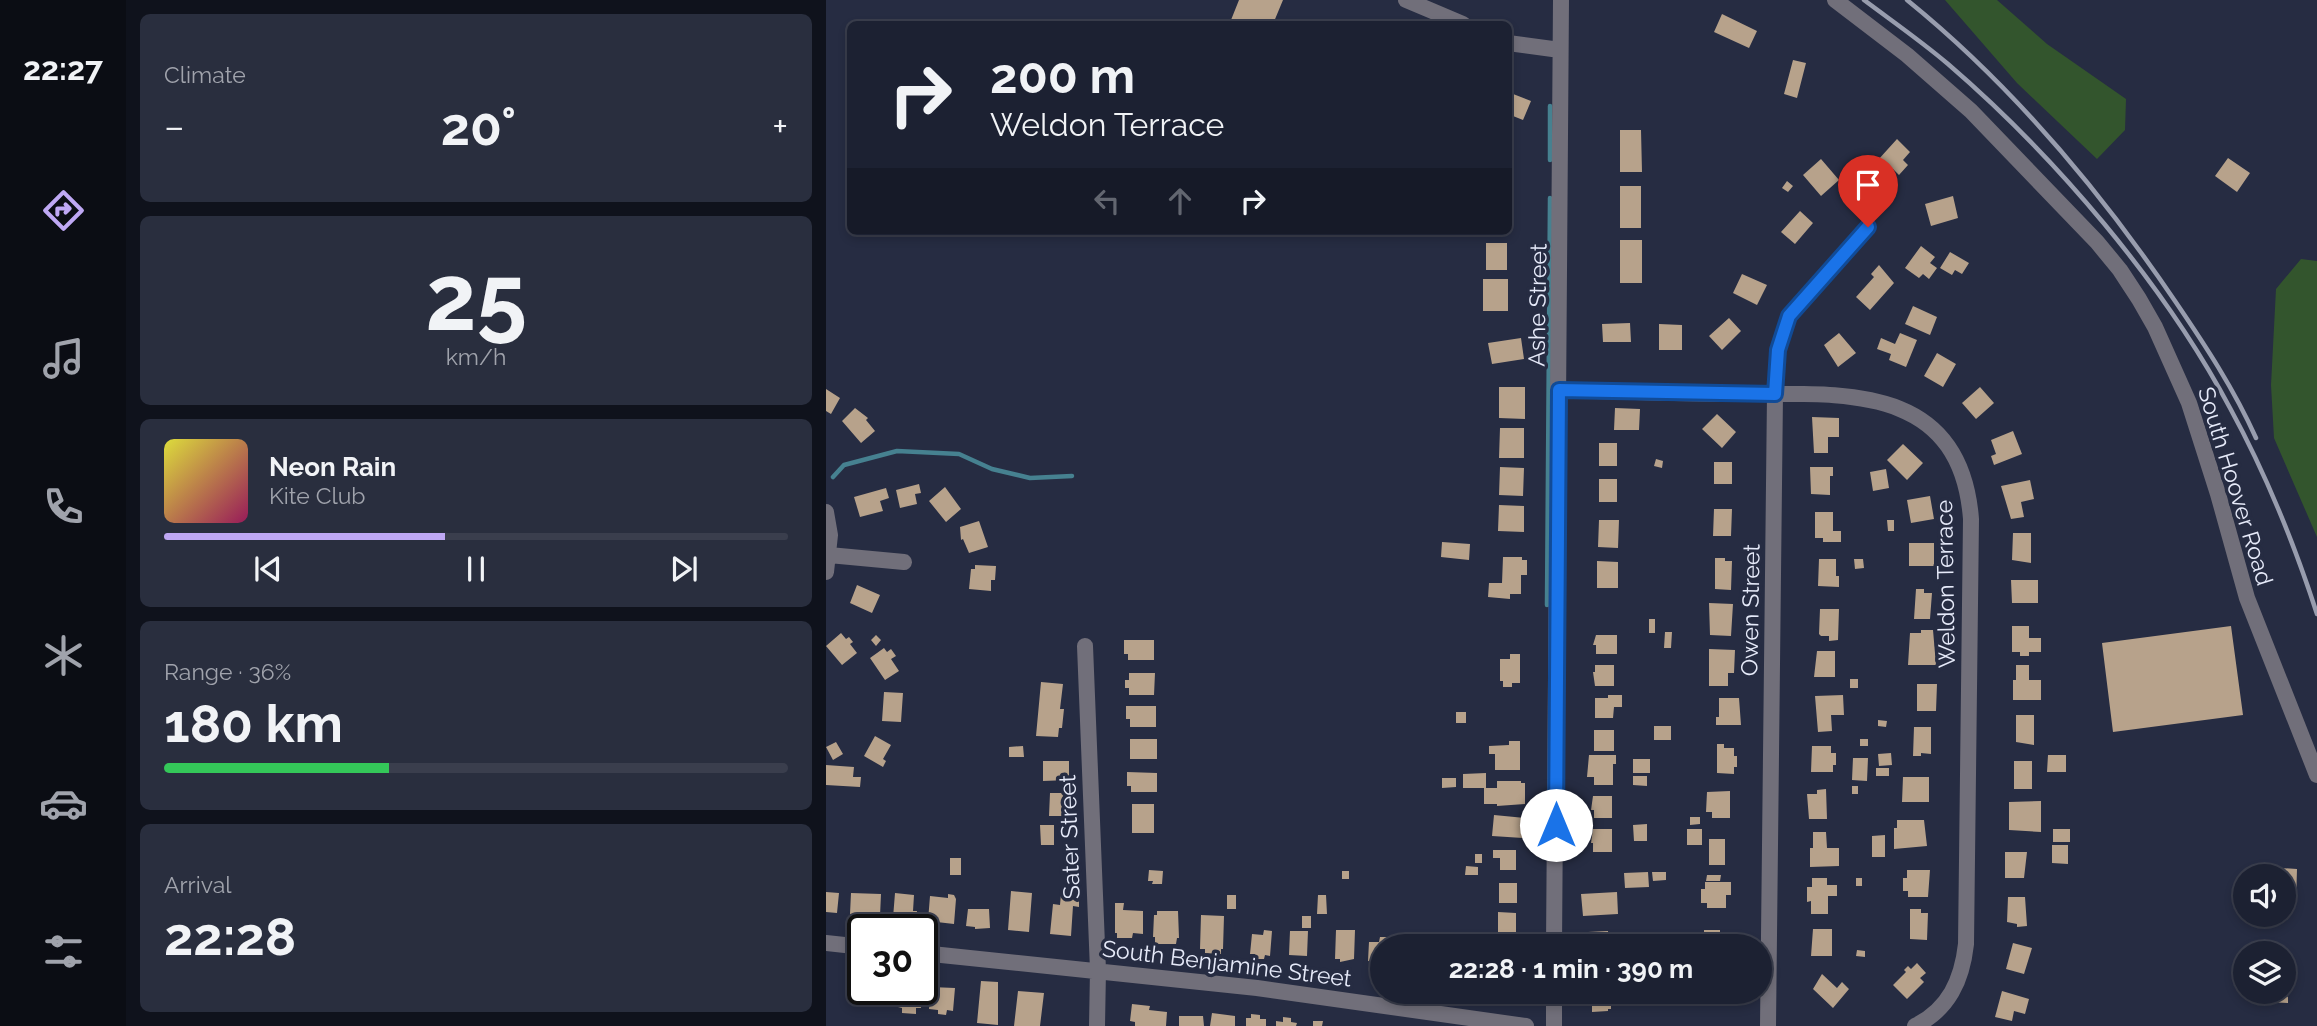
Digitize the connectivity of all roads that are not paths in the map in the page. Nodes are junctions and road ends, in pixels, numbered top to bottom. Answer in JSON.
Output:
{"nodes":[{"id":1,"x":1406,"y":0,"type":"edge"},
{"id":2,"x":1561,"y":0,"type":"edge"},
{"id":3,"x":1835,"y":0,"type":"edge"},
{"id":4,"x":1456,"y":21,"type":"edge"},
{"id":5,"x":1512,"y":44,"type":"edge"},
{"id":6,"x":1560,"y":50,"type":"junction"},
{"id":7,"x":1868,"y":227,"type":"dead end"},
{"id":8,"x":1559,"y":390,"type":"junction"},
{"id":9,"x":1775,"y":394,"type":"junction"},
{"id":10,"x":826,"y":512,"type":"edge"},
{"id":11,"x":829,"y":555,"type":"junction"},
{"id":12,"x":904,"y":562,"type":"dead end"},
{"id":13,"x":826,"y":572,"type":"edge"},
{"id":14,"x":1085,"y":646,"type":"dead end"},
{"id":15,"x":2317,"y":775,"type":"edge"},
{"id":16,"x":1555,"y":934,"type":"edge"},
{"id":17,"x":826,"y":943,"type":"edge"},
{"id":18,"x":847,"y":945,"type":"edge"},
{"id":19,"x":938,"y":955,"type":"edge"},
{"id":20,"x":1098,"y":970,"type":"junction"},
{"id":21,"x":1554,"y":1004,"type":"edge"},
{"id":22,"x":1097,"y":1026,"type":"edge"},
{"id":23,"x":1526,"y":1026,"type":"edge"},
{"id":24,"x":1553,"y":1026,"type":"edge"},
{"id":25,"x":1769,"y":1026,"type":"edge"},
{"id":26,"x":1915,"y":1026,"type":"edge"}],
"edges":[{"from":1,"to":4,"type":"street"},
{"from":2,"to":6,"type":"street","name":"Ashe Street"},
{"from":3,"to":15,"type":"street","name":"South Hoover Road"},
{"from":5,"to":6,"type":"street"},
{"from":6,"to":8,"type":"street","name":"Ashe Street"},
{"from":7,"to":9,"type":"street","name":"Owen Street"},
{"from":8,"to":9,"type":"street","name":"Weldon Terrace"},
{"from":8,"to":16,"type":"street","name":"Ashe Street"},
{"from":9,"to":25,"type":"street","name":"Owen Street"},
{"from":9,"to":26,"type":"street","name":"Weldon Terrace"},
{"from":10,"to":11,"type":"street"},
{"from":11,"to":12,"type":"street"},
{"from":11,"to":13,"type":"street"},
{"from":14,"to":20,"type":"street","name":"Sater Street"},
{"from":17,"to":18,"type":"street"},
{"from":19,"to":20,"type":"street","name":"South Benjamine Street"},
{"from":20,"to":22,"type":"street","name":"Sater Street"},
{"from":20,"to":23,"type":"street","name":"South Benjamine Street"},
{"from":21,"to":24,"type":"street"}]}
